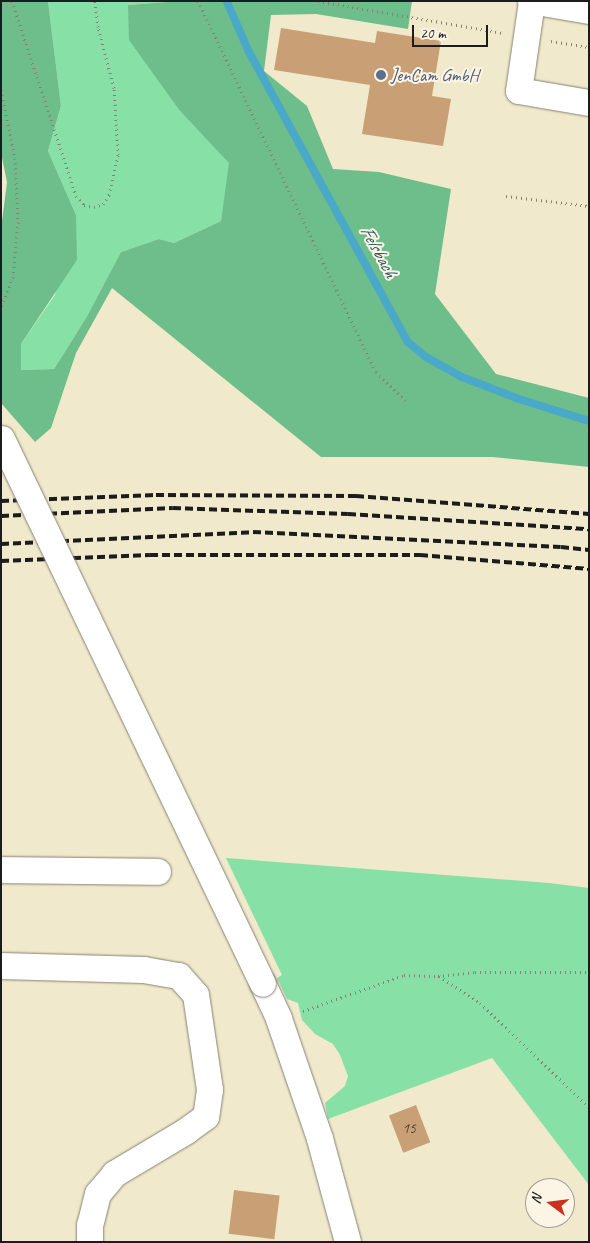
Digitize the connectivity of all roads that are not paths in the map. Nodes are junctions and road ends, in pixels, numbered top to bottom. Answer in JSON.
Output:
{"nodes":[{"id":1,"x":532,"y":1,"type":"edge"},
{"id":2,"x":589,"y":11,"type":"edge"},
{"id":3,"x":589,"y":103,"type":"edge"},
{"id":4,"x":2,"y":438,"type":"edge"},
{"id":5,"x":1,"y":870,"type":"edge"},
{"id":6,"x":158,"y":872,"type":"dead end"},
{"id":7,"x":1,"y":966,"type":"edge"},
{"id":8,"x":90,"y":1242,"type":"edge"},
{"id":9,"x":348,"y":1242,"type":"edge"}],
"edges":[{"from":1,"to":2,"type":"street"},
{"from":1,"to":3,"type":"street"},
{"from":4,"to":9,"type":"street","bridge":true},
{"from":5,"to":6,"type":"street"},
{"from":7,"to":8,"type":"street"}]}
